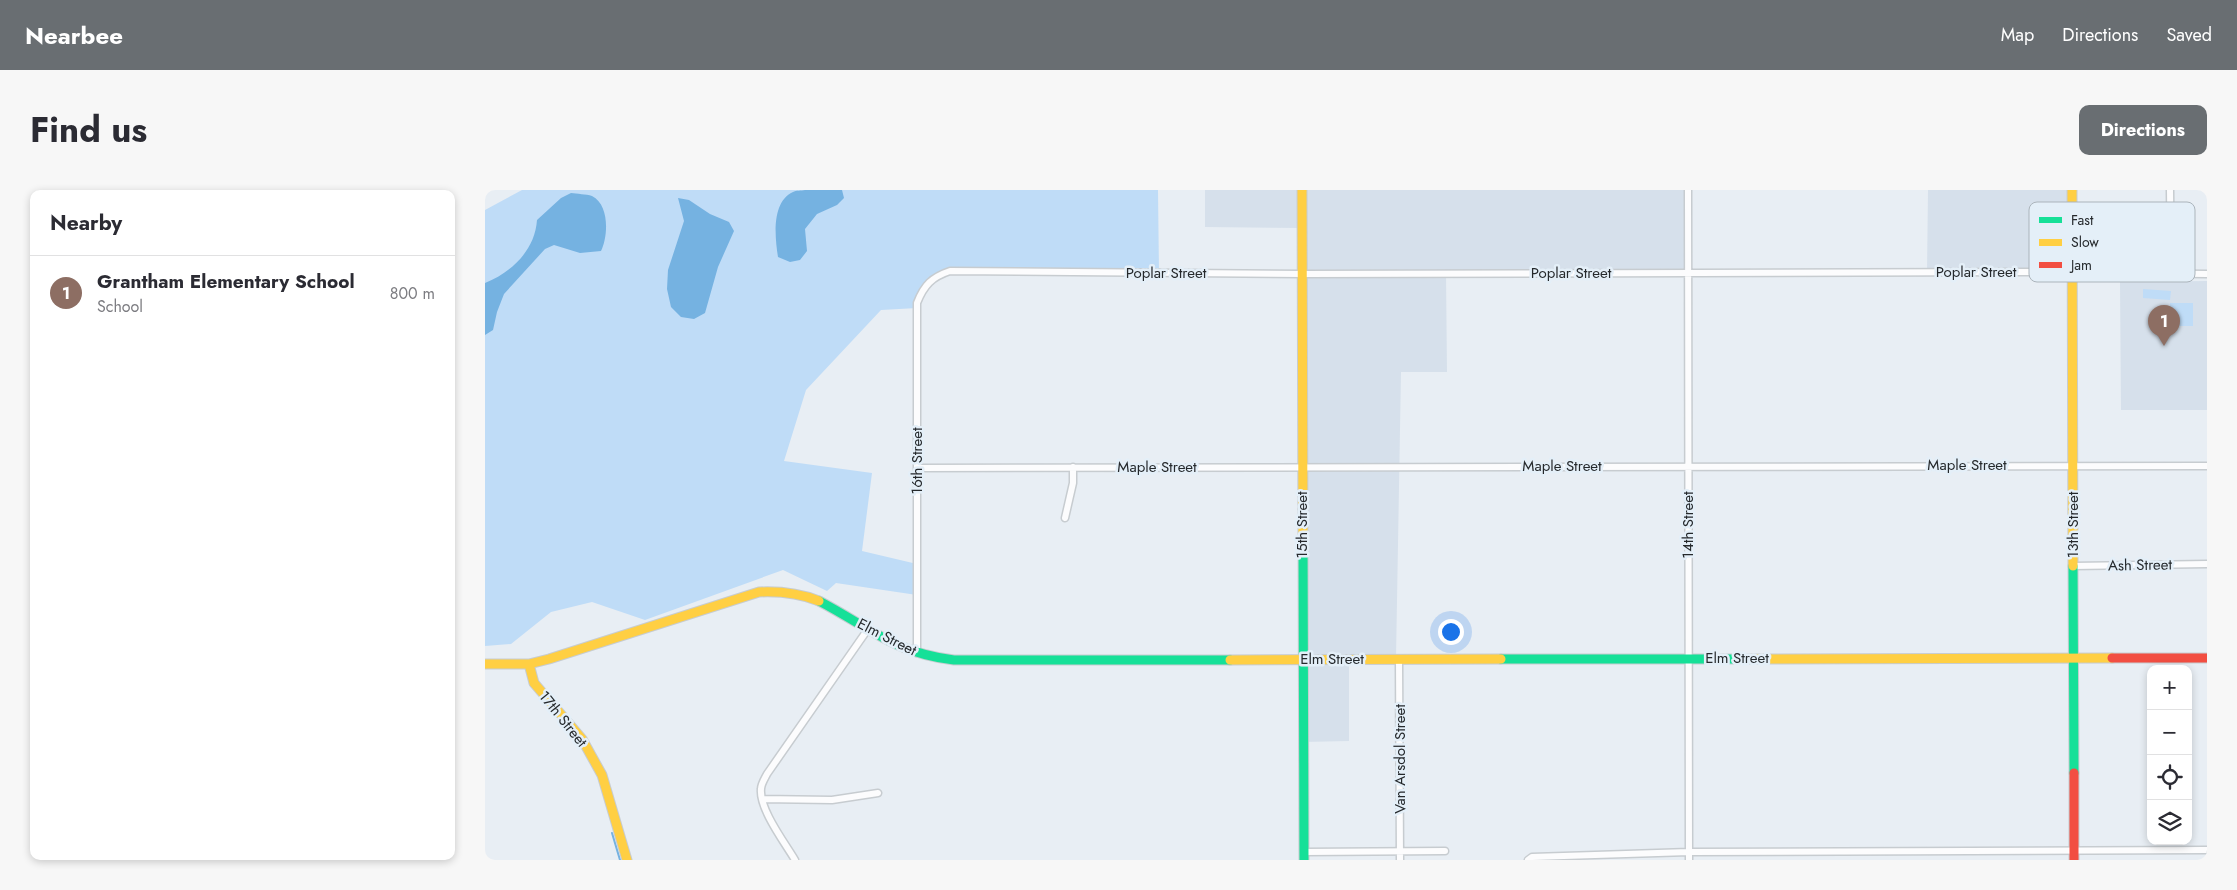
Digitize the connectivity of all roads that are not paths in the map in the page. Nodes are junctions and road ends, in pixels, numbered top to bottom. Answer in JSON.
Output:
{"nodes":[{"id":1,"x":1302,"y":190,"type":"edge"},
{"id":2,"x":1688,"y":190,"type":"edge"},
{"id":3,"x":2029,"y":272,"type":"edge"},
{"id":4,"x":1688,"y":273,"type":"junction"},
{"id":5,"x":1303,"y":274,"type":"junction"},
{"id":6,"x":936,"y":276,"type":"joint"},
{"id":7,"x":2072,"y":282,"type":"edge"},
{"id":8,"x":2073,"y":465,"type":"junction"},
{"id":9,"x":2207,"y":466,"type":"edge"},
{"id":10,"x":1073,"y":467,"type":"junction"},
{"id":11,"x":1302,"y":467,"type":"junction"},
{"id":12,"x":1688,"y":467,"type":"junction"},
{"id":13,"x":917,"y":468,"type":"junction"},
{"id":14,"x":1065,"y":518,"type":"dead end"},
{"id":15,"x":2207,"y":564,"type":"edge"},
{"id":16,"x":2073,"y":566,"type":"junction"},
{"id":17,"x":868,"y":629,"type":"junction"},
{"id":18,"x":917,"y":653,"type":"junction"},
{"id":19,"x":1687,"y":658,"type":"junction"},
{"id":20,"x":2073,"y":658,"type":"junction"},
{"id":21,"x":2207,"y":658,"type":"edge"},
{"id":22,"x":1303,"y":659,"type":"junction"},
{"id":23,"x":1399,"y":659,"type":"junction"},
{"id":24,"x":485,"y":664,"type":"edge"},
{"id":25,"x":529,"y":664,"type":"junction"},
{"id":26,"x":878,"y":793,"type":"dead end"},
{"id":27,"x":762,"y":800,"type":"junction"},
{"id":28,"x":2075,"y":850,"type":"junction"},
{"id":29,"x":2207,"y":850,"type":"edge"},
{"id":30,"x":1400,"y":851,"type":"junction"},
{"id":31,"x":1445,"y":851,"type":"dead end"},
{"id":32,"x":1689,"y":852,"type":"junction"},
{"id":33,"x":1304,"y":856,"type":"edge"},
{"id":34,"x":1607,"y":858,"type":"edge"},
{"id":35,"x":627,"y":860,"type":"edge"},
{"id":36,"x":795,"y":860,"type":"edge"},
{"id":37,"x":1400,"y":860,"type":"edge"},
{"id":38,"x":1528,"y":860,"type":"edge"},
{"id":39,"x":1689,"y":860,"type":"edge"},
{"id":40,"x":2075,"y":860,"type":"edge"}],
"edges":[{"from":1,"to":5,"type":"main road","name":"15th Street"},
{"from":2,"to":4,"type":"street","name":"14th Street"},
{"from":3,"to":4,"type":"street","name":"Poplar Street"},
{"from":4,"to":5,"type":"street","name":"Poplar Street"},
{"from":4,"to":12,"type":"street","name":"14th Street"},
{"from":5,"to":6,"type":"street","name":"Poplar Street"},
{"from":5,"to":11,"type":"main road","name":"15th Street"},
{"from":6,"to":13,"type":"street","name":"16th Street"},
{"from":7,"to":8,"type":"main road","name":"13th Street"},
{"from":8,"to":9,"type":"street","name":"Maple Street"},
{"from":8,"to":12,"type":"street","name":"Maple Street"},
{"from":8,"to":16,"type":"main road","name":"13th Street"},
{"from":10,"to":11,"type":"street","name":"Maple Street"},
{"from":10,"to":13,"type":"street","name":"Maple Street"},
{"from":10,"to":14,"type":"street"},
{"from":11,"to":12,"type":"street","name":"Maple Street"},
{"from":11,"to":22,"type":"main road","name":"15th Street"},
{"from":12,"to":19,"type":"street","name":"14th Street"},
{"from":13,"to":18,"type":"street","name":"16th Street"},
{"from":15,"to":16,"type":"street","name":"Ash Street"},
{"from":16,"to":20,"type":"main road","name":"13th Street"},
{"from":17,"to":18,"type":"main road","name":"Elm Street"},
{"from":17,"to":25,"type":"main road","name":"Elm Street"},
{"from":17,"to":27,"type":"street"},
{"from":18,"to":22,"type":"main road","name":"Elm Street"},
{"from":19,"to":20,"type":"main road","name":"Elm Street"},
{"from":19,"to":23,"type":"main road","name":"Elm Street"},
{"from":19,"to":32,"type":"street","name":"14th Street"},
{"from":20,"to":21,"type":"main road","name":"Elm Street"},
{"from":20,"to":28,"type":"main road","name":"13th Street"},
{"from":22,"to":23,"type":"main road","name":"Elm Street"},
{"from":22,"to":33,"type":"main road","name":"15th Street"},
{"from":23,"to":30,"type":"street","name":"Van Arsdol Street"},
{"from":24,"to":25,"type":"main road","name":"Elm Street"},
{"from":25,"to":35,"type":"main road","name":"17th Street"},
{"from":26,"to":27,"type":"street"},
{"from":27,"to":36,"type":"street"},
{"from":28,"to":29,"type":"street"},
{"from":28,"to":32,"type":"street"},
{"from":28,"to":40,"type":"main road","name":"13th Street"},
{"from":30,"to":31,"type":"street"},
{"from":30,"to":33,"type":"street"},
{"from":30,"to":37,"type":"street","name":"Van Arsdol Street"},
{"from":32,"to":34,"type":"street"},
{"from":32,"to":39,"type":"street","name":"14th Street"},
{"from":34,"to":38,"type":"street"}]}
